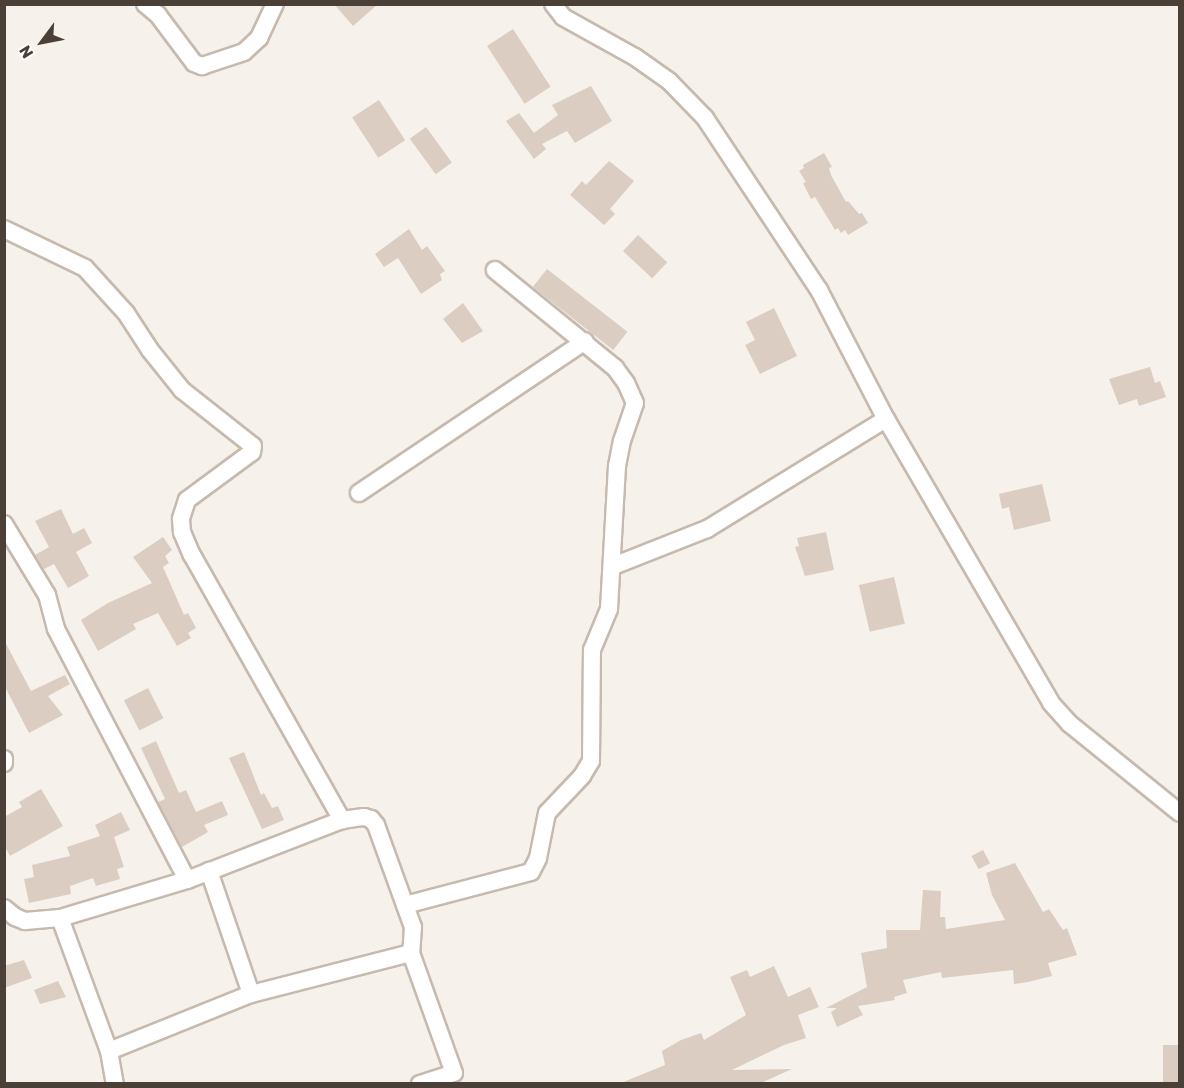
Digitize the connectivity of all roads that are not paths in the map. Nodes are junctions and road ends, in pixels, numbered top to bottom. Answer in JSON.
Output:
{"nodes":[{"id":1,"x":146,"y":4,"type":"edge"},
{"id":2,"x":275,"y":4,"type":"edge"},
{"id":3,"x":553,"y":4,"type":"edge"},
{"id":4,"x":4,"y":229,"type":"edge"},
{"id":5,"x":495,"y":270,"type":"dead end"},
{"id":6,"x":585,"y":341,"type":"junction"},
{"id":7,"x":886,"y":419,"type":"junction"},
{"id":8,"x":359,"y":493,"type":"dead end"},
{"id":9,"x":4,"y":524,"type":"edge"},
{"id":10,"x":613,"y":566,"type":"junction"},
{"id":11,"x":1179,"y":813,"type":"edge"},
{"id":12,"x":342,"y":820,"type":"junction"},
{"id":13,"x":209,"y":871,"type":"junction"},
{"id":14,"x":187,"y":880,"type":"junction"},
{"id":15,"x":405,"y":905,"type":"junction"},
{"id":16,"x":4,"y":908,"type":"edge"},
{"id":17,"x":60,"y":918,"type":"junction"},
{"id":18,"x":411,"y":954,"type":"junction"},
{"id":19,"x":251,"y":994,"type":"junction"},
{"id":20,"x":109,"y":1051,"type":"junction"},
{"id":21,"x":456,"y":1078,"type":"edge"},
{"id":22,"x":116,"y":1083,"type":"edge"},
{"id":23,"x":420,"y":1083,"type":"edge"}],
"edges":[{"from":1,"to":2,"type":"street"},
{"from":3,"to":7,"type":"street"},
{"from":4,"to":12,"type":"street"},
{"from":5,"to":6,"type":"street"},
{"from":6,"to":8,"type":"street"},
{"from":6,"to":10,"type":"street"},
{"from":7,"to":10,"type":"street"},
{"from":7,"to":11,"type":"street"},
{"from":9,"to":14,"type":"street"},
{"from":10,"to":15,"type":"street"},
{"from":12,"to":13,"type":"street"},
{"from":12,"to":15,"type":"street"},
{"from":13,"to":14,"type":"street"},
{"from":13,"to":19,"type":"street"},
{"from":14,"to":17,"type":"street"},
{"from":15,"to":18,"type":"street"},
{"from":16,"to":17,"type":"street"},
{"from":17,"to":20,"type":"street"},
{"from":18,"to":19,"type":"street"},
{"from":18,"to":21,"type":"street"},
{"from":19,"to":20,"type":"street"},
{"from":20,"to":22,"type":"street"},
{"from":21,"to":23,"type":"street"}]}
